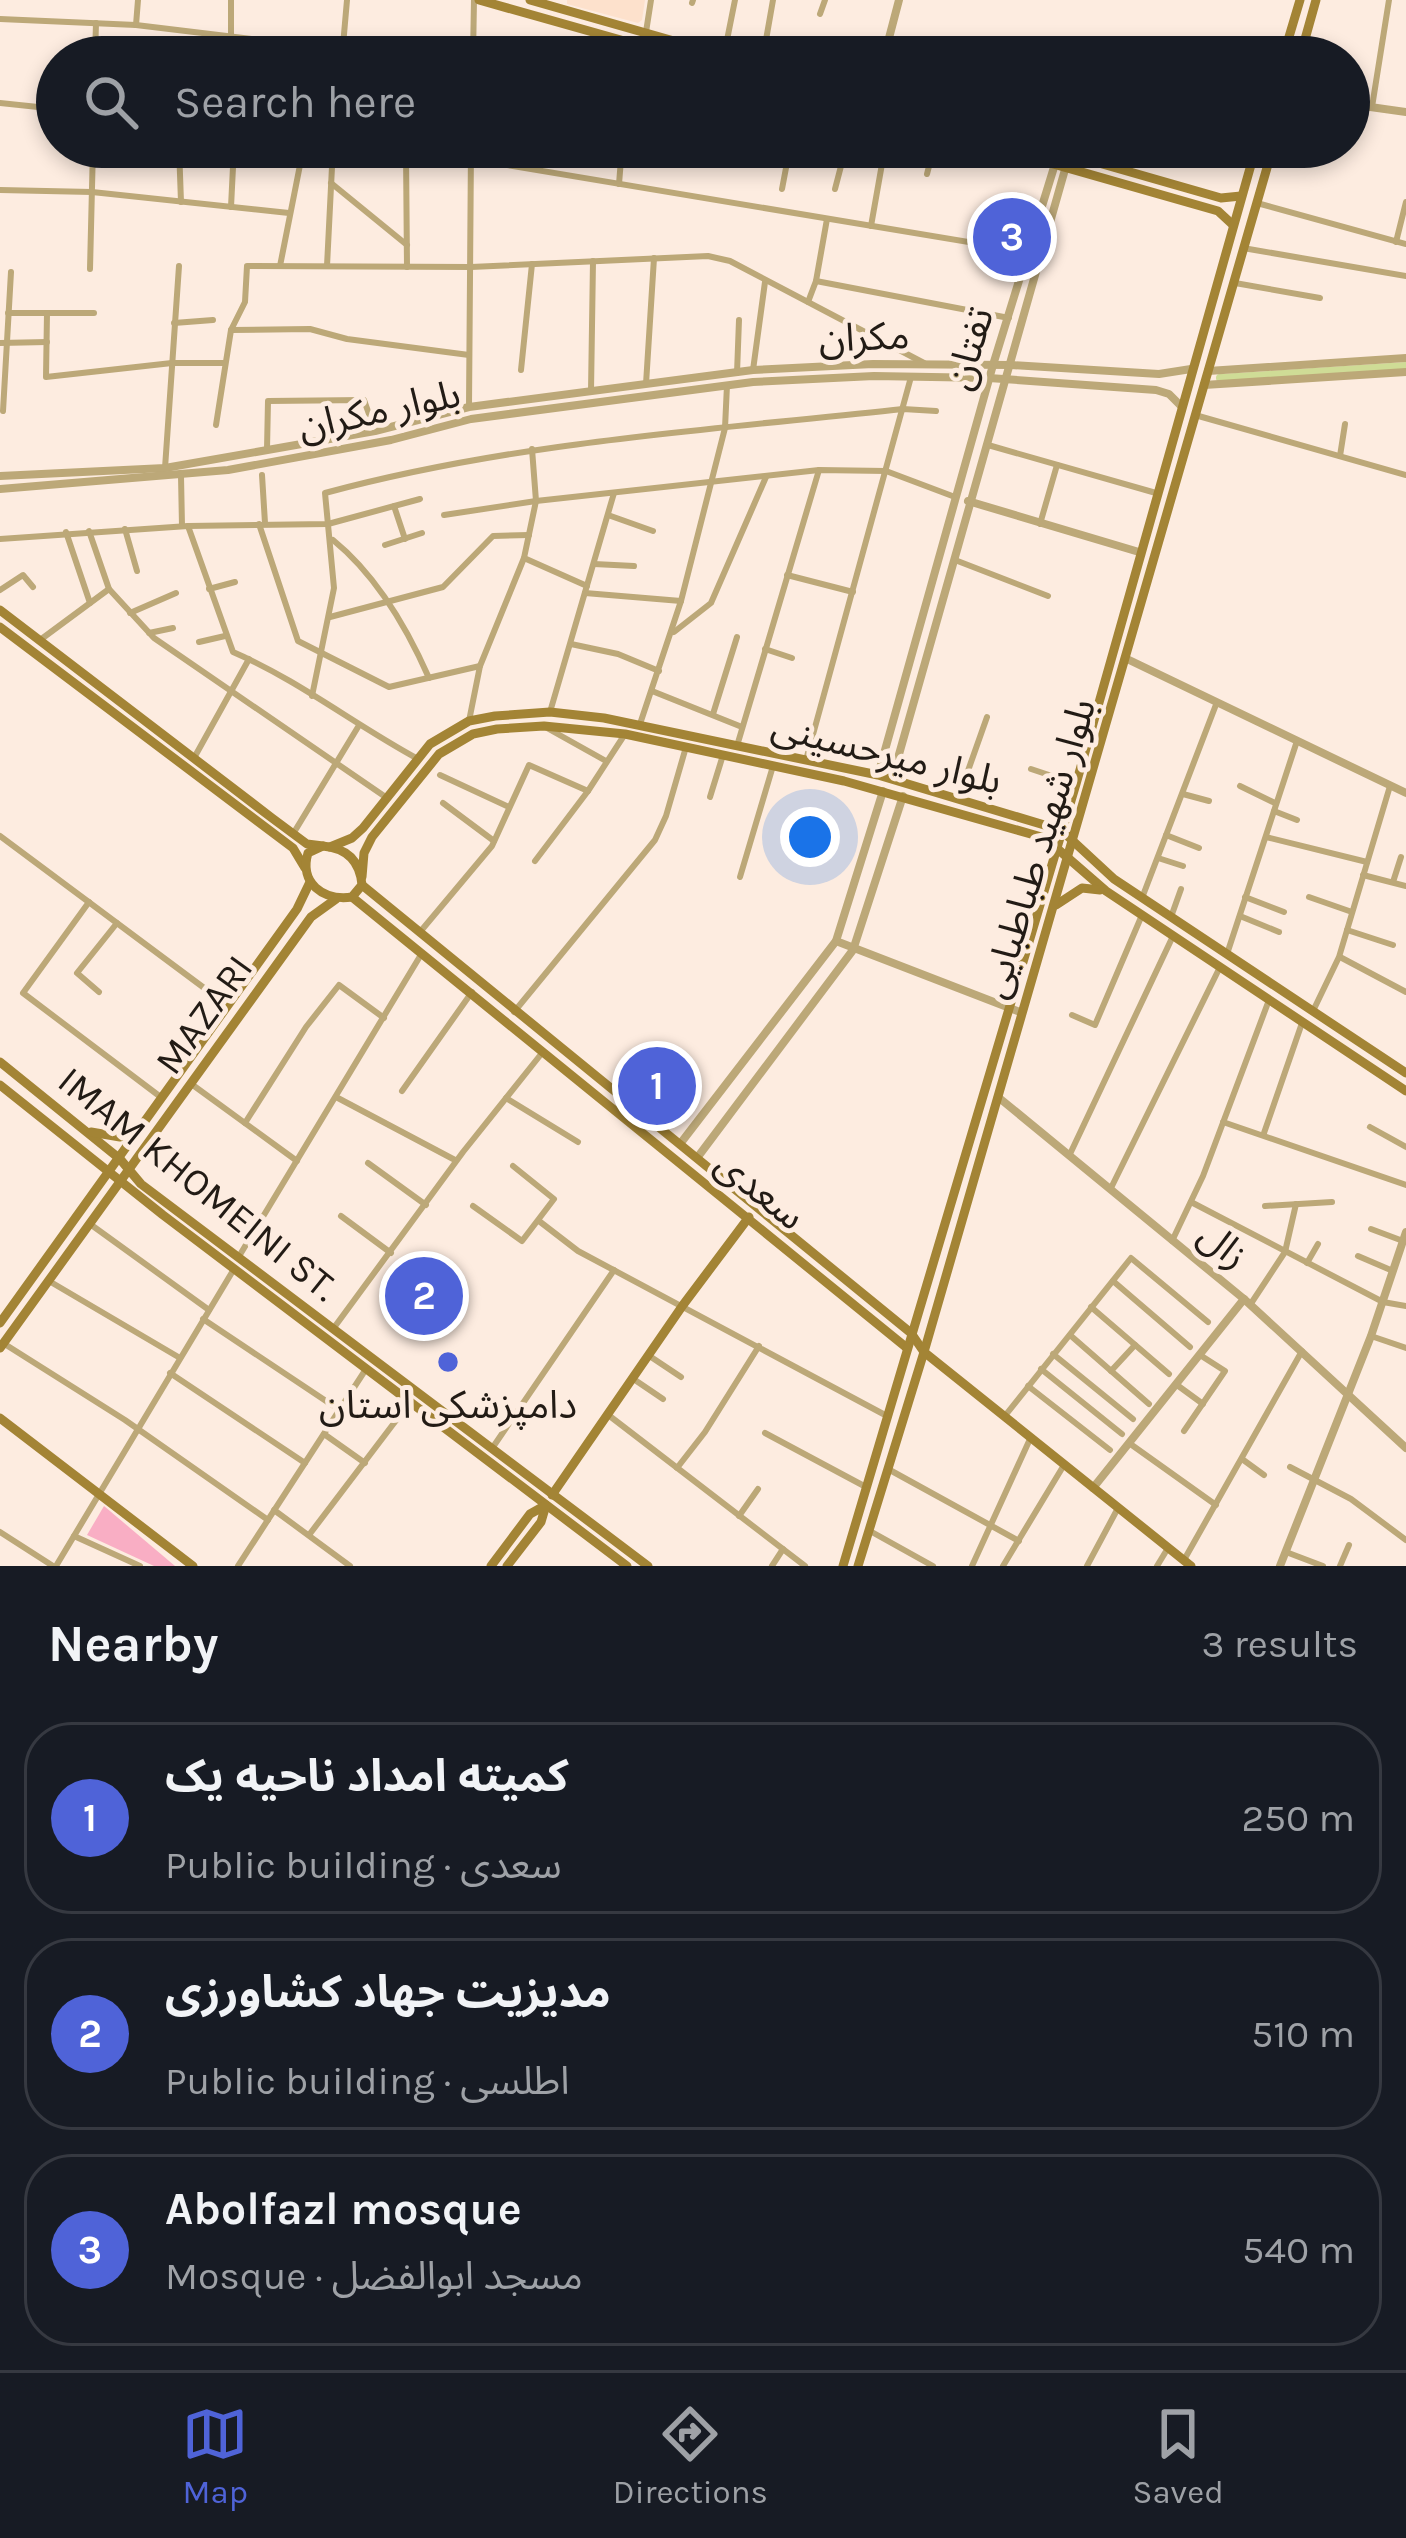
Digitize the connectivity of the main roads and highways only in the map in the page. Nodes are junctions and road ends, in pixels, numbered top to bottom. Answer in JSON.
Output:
{"nodes":[{"id":1,"x":477,"y":0,"type":"edge"},
{"id":2,"x":530,"y":0,"type":"edge"},
{"id":3,"x":1300,"y":0,"type":"edge"},
{"id":4,"x":1316,"y":0,"type":"edge"},
{"id":5,"x":560,"y":4,"type":"edge"},
{"id":6,"x":608,"y":36,"type":"edge"},
{"id":7,"x":657,"y":36,"type":"edge"},
{"id":8,"x":1289,"y":36,"type":"edge"},
{"id":9,"x":1306,"y":36,"type":"edge"},
{"id":10,"x":1068,"y":168,"type":"edge"},
{"id":11,"x":1116,"y":168,"type":"edge"},
{"id":12,"x":1250,"y":168,"type":"edge"},
{"id":13,"x":1267,"y":168,"type":"edge"},
{"id":14,"x":1241,"y":196,"type":"junction"},
{"id":15,"x":1221,"y":198,"type":"junction"},
{"id":16,"x":1217,"y":211,"type":"junction"},
{"id":17,"x":1233,"y":226,"type":"junction"},
{"id":18,"x":1217,"y":280,"type":"junction"},
{"id":19,"x":1233,"y":283,"type":"junction"},
{"id":20,"x":0,"y":610,"type":"edge"},
{"id":21,"x":0,"y":627,"type":"edge"},
{"id":22,"x":979,"y":805,"type":"junction"},
{"id":23,"x":976,"y":818,"type":"junction"},
{"id":24,"x":1061,"y":830,"type":"junction"},
{"id":25,"x":1073,"y":840,"type":"junction"},
{"id":26,"x":1056,"y":845,"type":"junction"},
{"id":27,"x":326,"y":846,"type":"junction"},
{"id":28,"x":1068,"y":857,"type":"junction"},
{"id":29,"x":1096,"y":865,"type":"junction"},
{"id":30,"x":305,"y":868,"type":"junction"},
{"id":31,"x":1089,"y":879,"type":"junction"},
{"id":32,"x":362,"y":881,"type":"junction"},
{"id":33,"x":310,"y":882,"type":"junction"},
{"id":34,"x":1106,"y":891,"type":"junction"},
{"id":35,"x":352,"y":897,"type":"junction"},
{"id":36,"x":337,"y":898,"type":"junction"},
{"id":37,"x":1052,"y":909,"type":"junction"},
{"id":38,"x":1014,"y":1010,"type":"junction"},
{"id":39,"x":1389,"y":1061,"type":"junction"},
{"id":40,"x":0,"y":1062,"type":"edge"},
{"id":41,"x":1406,"y":1073,"type":"edge"},
{"id":42,"x":1380,"y":1074,"type":"junction"},
{"id":43,"x":0,"y":1085,"type":"edge"},
{"id":44,"x":1406,"y":1091,"type":"edge"},
{"id":45,"x":83,"y":1129,"type":"junction"},
{"id":46,"x":138,"y":1132,"type":"junction"},
{"id":47,"x":120,"y":1159,"type":"junction"},
{"id":48,"x":127,"y":1171,"type":"junction"},
{"id":49,"x":110,"y":1172,"type":"junction"},
{"id":50,"x":119,"y":1181,"type":"junction"},
{"id":51,"x":749,"y":1217,"type":"junction"},
{"id":52,"x":236,"y":1263,"type":"junction"},
{"id":53,"x":2,"y":1315,"type":"edge"},
{"id":54,"x":911,"y":1333,"type":"junction"},
{"id":55,"x":2,"y":1345,"type":"edge"},
{"id":56,"x":907,"y":1348,"type":"junction"},
{"id":57,"x":924,"y":1352,"type":"junction"},
{"id":58,"x":0,"y":1418,"type":"edge"},
{"id":59,"x":553,"y":1493,"type":"junction"},
{"id":60,"x":546,"y":1504,"type":"junction"},
{"id":61,"x":1188,"y":1563,"type":"edge"},
{"id":62,"x":193,"y":1566,"type":"edge"},
{"id":63,"x":491,"y":1566,"type":"edge"},
{"id":64,"x":507,"y":1566,"type":"edge"},
{"id":65,"x":627,"y":1566,"type":"edge"},
{"id":66,"x":648,"y":1566,"type":"edge"},
{"id":67,"x":843,"y":1566,"type":"edge"},
{"id":68,"x":858,"y":1566,"type":"edge"}],
"edges":[{"from":1,"to":6,"type":"main road"},
{"from":2,"to":5,"type":"main road"},
{"from":3,"to":8,"type":"main road"},
{"from":4,"to":9,"type":"main road"},
{"from":5,"to":7,"type":"main road"},
{"from":10,"to":16,"type":"main road"},
{"from":11,"to":15,"type":"main road"},
{"from":12,"to":14,"type":"main road","name":"بلوار شهید طباطبایی"},
{"from":13,"to":19,"type":"main road","name":"بلوار شهید طباطبایی"},
{"from":14,"to":15,"type":"main road"},
{"from":14,"to":17,"type":"main road","name":"بلوار شهید طباطبایی"},
{"from":15,"to":16,"type":"main road"},
{"from":16,"to":17,"type":"main road"},
{"from":17,"to":18,"type":"main road","name":"بلوار شهید طباطبایی"},
{"from":18,"to":19,"type":"main road"},
{"from":18,"to":24,"type":"main road","name":"بلوار شهید طباطبایی"},
{"from":19,"to":25,"type":"main road","name":"بلوار شهید طباطبایی"},
{"from":20,"to":27,"type":"main road"},
{"from":21,"to":30,"type":"main road"},
{"from":22,"to":23,"type":"main road"},
{"from":22,"to":24,"type":"main road","name":"بلوار میرحسینی"},
{"from":22,"to":27,"type":"main road","name":"بلوار میرحسینی"},
{"from":23,"to":26,"type":"main road","name":"بلوار میرحسینی"},
{"from":23,"to":32,"type":"main road","name":"بلوار میرحسینی"},
{"from":24,"to":25,"type":"main road","name":"بلوار میرحسینی"},
{"from":24,"to":26,"type":"main road","name":"بلوار شهید طباطبایی"},
{"from":25,"to":28,"type":"main road","name":"بلوار شهید طباطبایی"},
{"from":25,"to":29,"type":"main road","name":"بلوار میرحسینی"},
{"from":26,"to":28,"type":"main road","name":"بلوار میرحسینی"},
{"from":26,"to":38,"type":"main road","name":"بلوار شهید طباطبایی"},
{"from":27,"to":30,"type":"main road"},
{"from":27,"to":32,"type":"main road"},
{"from":28,"to":31,"type":"main road","name":"بلوار میرحسینی"},
{"from":28,"to":37,"type":"main road","name":"بلوار شهید طباطبایی"},
{"from":29,"to":31,"type":"main road"},
{"from":29,"to":39,"type":"main road","name":"بلوار میرحسینی"},
{"from":30,"to":33,"type":"main road"},
{"from":31,"to":34,"type":"main road","name":"بلوار میرحسینی"},
{"from":32,"to":35,"type":"main road"},
{"from":32,"to":54,"type":"main road","name":"سعدی"},
{"from":33,"to":36,"type":"main road"},
{"from":33,"to":46,"type":"main road","name":"MAZARI"},
{"from":34,"to":37,"type":"main road"},
{"from":34,"to":42,"type":"main road","name":"بلوار میرحسینی"},
{"from":35,"to":36,"type":"main road"},
{"from":35,"to":51,"type":"main road","name":"سعدی"},
{"from":36,"to":48,"type":"main road","name":"MAZARI"},
{"from":37,"to":38,"type":"main road","name":"بلوار شهید طباطبایی"},
{"from":38,"to":54,"type":"main road","name":"بلوار شهید طباطبایی"},
{"from":38,"to":57,"type":"main road","name":"بلوار شهید طباطبایی"},
{"from":39,"to":41,"type":"main road","name":"بلوار میرحسینی"},
{"from":39,"to":42,"type":"main road"},
{"from":40,"to":45,"type":"main road","name":"IMAM KHOMEINI ST."},
{"from":42,"to":44,"type":"main road","name":"بلوار میرحسینی"},
{"from":43,"to":49,"type":"main road","name":"IMAM KHOMEINI ST."},
{"from":45,"to":46,"type":"main road"},
{"from":45,"to":47,"type":"main road","name":"IMAM KHOMEINI ST."},
{"from":46,"to":47,"type":"main road","name":"MAZARI"},
{"from":47,"to":48,"type":"main road","name":"IMAM KHOMEINI ST."},
{"from":47,"to":49,"type":"main road","name":"MAZARI"},
{"from":48,"to":50,"type":"main road","name":"MAZARI"},
{"from":48,"to":52,"type":"main road","name":"IMAM KHOMEINI ST."},
{"from":49,"to":50,"type":"main road","name":"IMAM KHOMEINI ST."},
{"from":49,"to":53,"type":"main road","name":"MAZARI"},
{"from":50,"to":52,"type":"main road","name":"IMAM KHOMEINI ST."},
{"from":50,"to":55,"type":"main road","name":"MAZARI"},
{"from":51,"to":56,"type":"main road","name":"سعدی"},
{"from":51,"to":59,"type":"main road"},
{"from":52,"to":59,"type":"main road","name":"IMAM KHOMEINI ST."},
{"from":52,"to":60,"type":"main road","name":"IMAM KHOMEINI ST."},
{"from":54,"to":56,"type":"main road","name":"بلوار شهید طباطبایی"},
{"from":54,"to":57,"type":"main road","name":"سعدی"},
{"from":56,"to":57,"type":"main road"},
{"from":56,"to":67,"type":"main road","name":"بلوار شهید طباطبایی"},
{"from":57,"to":61,"type":"main road"},
{"from":57,"to":68,"type":"main road","name":"بلوار شهید طباطبایی"},
{"from":58,"to":62,"type":"main road"},
{"from":59,"to":60,"type":"main road"},
{"from":59,"to":66,"type":"main road","name":"IMAM KHOMEINI ST."},
{"from":60,"to":63,"type":"main road"},
{"from":60,"to":64,"type":"main road"},
{"from":60,"to":65,"type":"main road","name":"IMAM KHOMEINI ST."}]}
